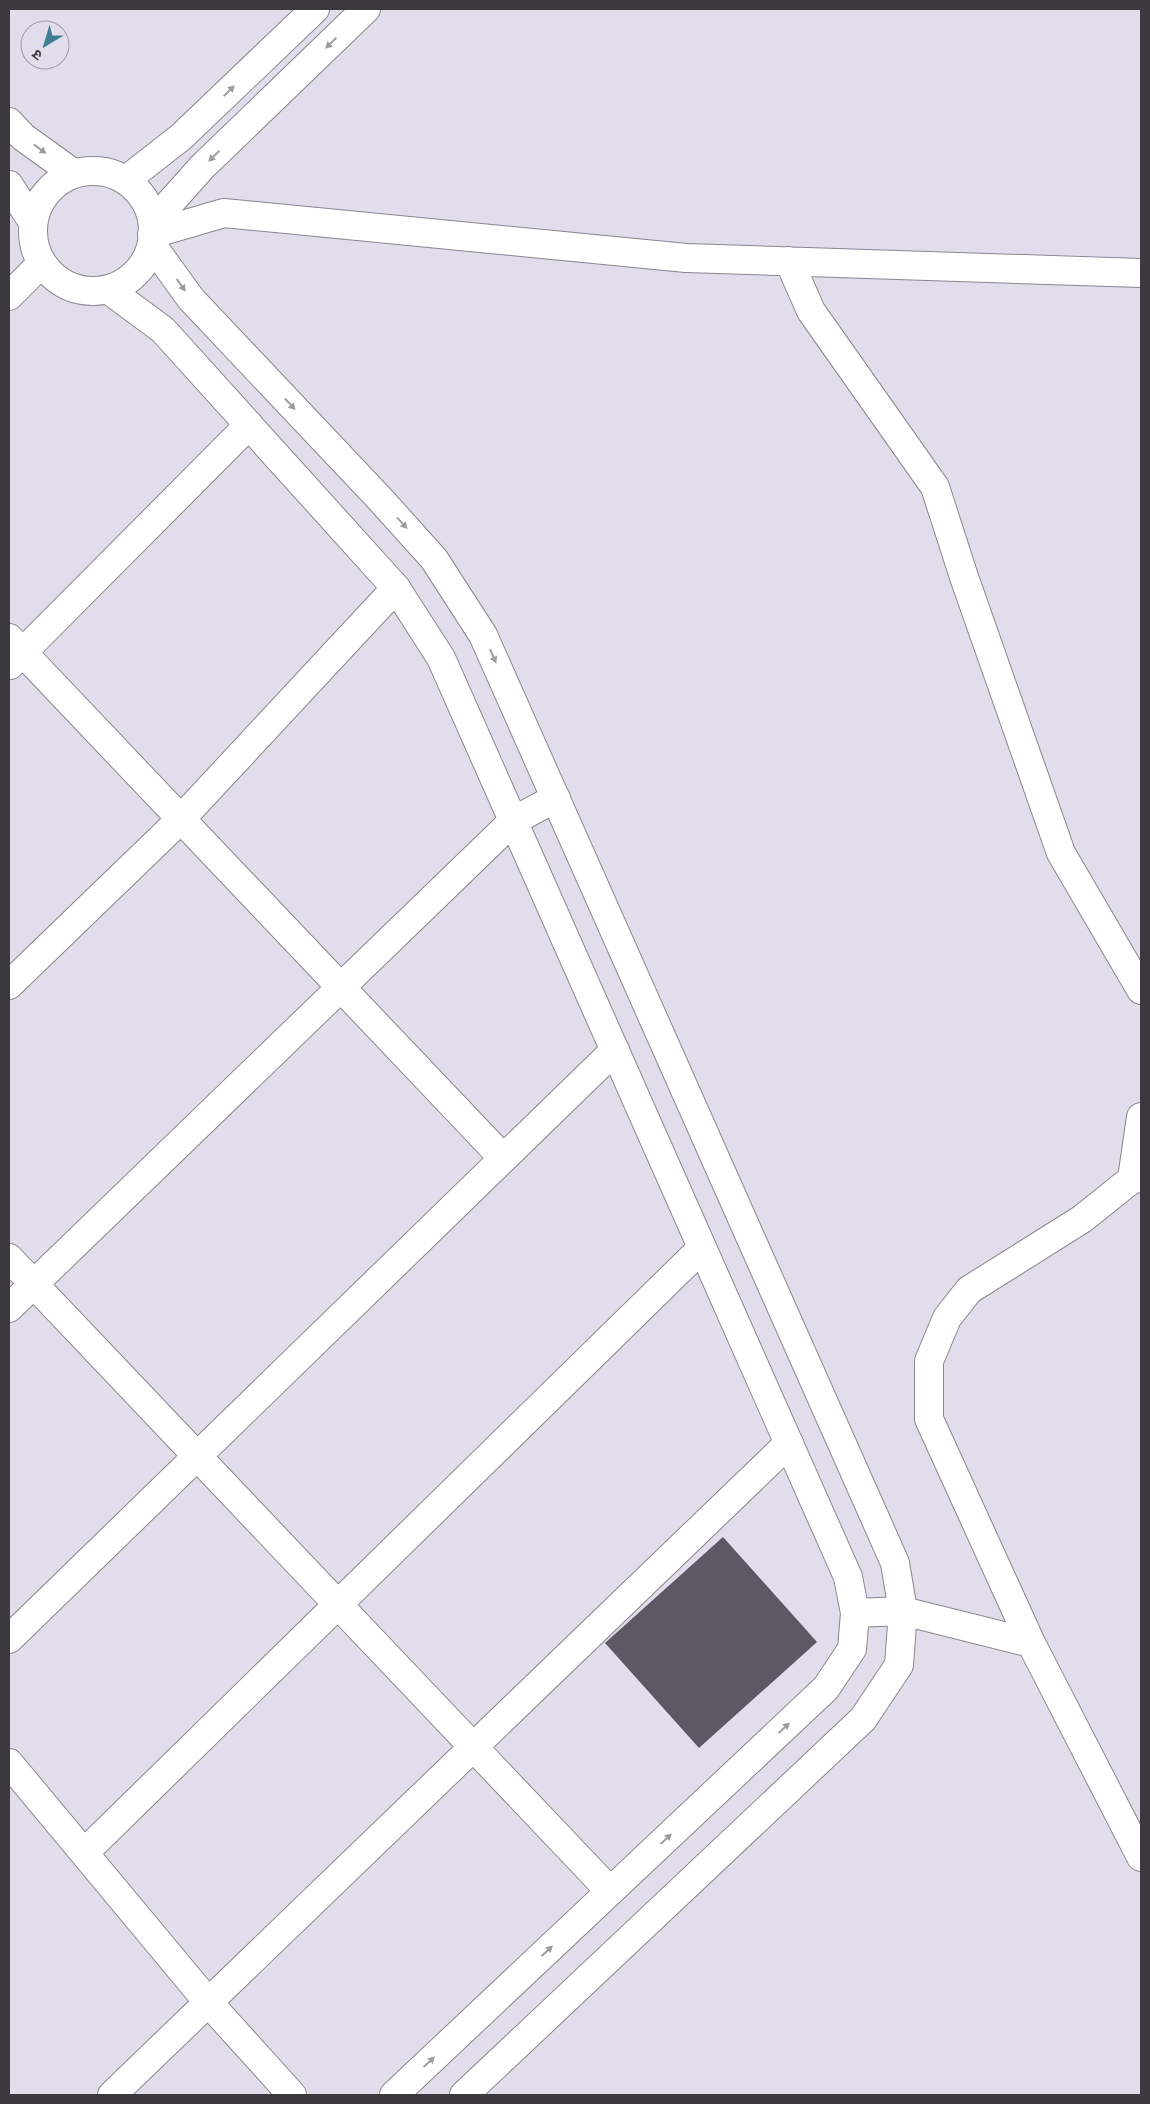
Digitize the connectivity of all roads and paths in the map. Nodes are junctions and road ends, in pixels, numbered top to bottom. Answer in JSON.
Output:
{"nodes":[{"id":1,"x":315,"y":9,"type":"edge"},
{"id":2,"x":366,"y":9,"type":"edge"},
{"id":3,"x":9,"y":122,"type":"edge"},
{"id":4,"x":73,"y":173,"type":"junction"},
{"id":5,"x":126,"y":180,"type":"junction"},
{"id":6,"x":9,"y":185,"type":"edge"},
{"id":7,"x":32,"y":221,"type":"junction"},
{"id":8,"x":152,"y":233,"type":"junction"},
{"id":9,"x":789,"y":261,"type":"junction"},
{"id":10,"x":42,"y":263,"type":"junction"},
{"id":11,"x":1141,"y":273,"type":"edge"},
{"id":12,"x":109,"y":290,"type":"junction"},
{"id":13,"x":9,"y":296,"type":"edge"},
{"id":14,"x":249,"y":425,"type":"junction"},
{"id":15,"x":396,"y":588,"type":"junction"},
{"id":16,"x":13,"y":652,"type":"edge"},
{"id":17,"x":556,"y":798,"type":"junction"},
{"id":18,"x":181,"y":819,"type":"junction"},
{"id":19,"x":513,"y":821,"type":"junction"},
{"id":20,"x":9,"y":985,"type":"edge"},
{"id":21,"x":340,"y":987,"type":"junction"},
{"id":22,"x":1141,"y":990,"type":"edge"},
{"id":23,"x":614,"y":1050,"type":"junction"},
{"id":24,"x":1141,"y":1117,"type":"edge"},
{"id":25,"x":503,"y":1158,"type":"junction"},
{"id":26,"x":1136,"y":1178,"type":"edge"},
{"id":27,"x":702,"y":1248,"type":"junction"},
{"id":28,"x":9,"y":1258,"type":"edge"},
{"id":29,"x":34,"y":1284,"type":"junction"},
{"id":30,"x":9,"y":1308,"type":"edge"},
{"id":31,"x":789,"y":1443,"type":"junction"},
{"id":32,"x":197,"y":1456,"type":"junction"},
{"id":33,"x":338,"y":1605,"type":"junction"},
{"id":34,"x":903,"y":1611,"type":"junction"},
{"id":35,"x":854,"y":1613,"type":"junction"},
{"id":36,"x":9,"y":1639,"type":"edge"},
{"id":37,"x":1032,"y":1642,"type":"junction"},
{"id":38,"x":473,"y":1747,"type":"junction"},
{"id":39,"x":9,"y":1763,"type":"edge"},
{"id":40,"x":84,"y":1853,"type":"junction"},
{"id":41,"x":1141,"y":1857,"type":"edge"},
{"id":42,"x":610,"y":1891,"type":"junction"},
{"id":43,"x":208,"y":2002,"type":"junction"},
{"id":44,"x":112,"y":2095,"type":"edge"},
{"id":45,"x":292,"y":2095,"type":"edge"},
{"id":46,"x":394,"y":2095,"type":"edge"},
{"id":47,"x":464,"y":2095,"type":"edge"}],
"edges":[{"from":5,"to":1,"type":"street","one_way":true},
{"from":2,"to":8,"type":"street","one_way":true},
{"from":3,"to":4,"type":"street","one_way":true},
{"from":4,"to":5,"type":"street"},
{"from":4,"to":7,"type":"street"},
{"from":5,"to":8,"type":"street"},
{"from":6,"to":7,"type":"street"},
{"from":7,"to":10,"type":"street"},
{"from":8,"to":9,"type":"street"},
{"from":8,"to":12,"type":"street"},
{"from":8,"to":17,"type":"street","one_way":true},
{"from":9,"to":11,"type":"street"},
{"from":9,"to":22,"type":"street"},
{"from":10,"to":12,"type":"street"},
{"from":10,"to":13,"type":"street"},
{"from":12,"to":14,"type":"street"},
{"from":14,"to":15,"type":"street"},
{"from":14,"to":16,"type":"street"},
{"from":15,"to":18,"type":"street"},
{"from":15,"to":19,"type":"street"},
{"from":16,"to":18,"type":"street"},
{"from":17,"to":19,"type":"street"},
{"from":17,"to":34,"type":"street"},
{"from":18,"to":20,"type":"street"},
{"from":18,"to":21,"type":"street"},
{"from":19,"to":21,"type":"street"},
{"from":19,"to":23,"type":"street"},
{"from":21,"to":25,"type":"street"},
{"from":21,"to":29,"type":"street"},
{"from":23,"to":25,"type":"street"},
{"from":23,"to":27,"type":"street"},
{"from":24,"to":26,"type":"street"},
{"from":25,"to":32,"type":"street"},
{"from":26,"to":37,"type":"street"},
{"from":27,"to":31,"type":"street"},
{"from":27,"to":33,"type":"street"},
{"from":28,"to":29,"type":"street"},
{"from":29,"to":30,"type":"street"},
{"from":29,"to":32,"type":"street"},
{"from":31,"to":35,"type":"street"},
{"from":31,"to":38,"type":"street"},
{"from":32,"to":33,"type":"street"},
{"from":32,"to":36,"type":"street"},
{"from":33,"to":38,"type":"street"},
{"from":33,"to":40,"type":"street"},
{"from":34,"to":35,"type":"street"},
{"from":34,"to":37,"type":"street"},
{"from":34,"to":47,"type":"street"},
{"from":42,"to":35,"type":"street","one_way":true},
{"from":37,"to":41,"type":"street"},
{"from":38,"to":42,"type":"street"},
{"from":38,"to":43,"type":"street"},
{"from":39,"to":40,"type":"street"},
{"from":40,"to":43,"type":"street"},
{"from":46,"to":42,"type":"street","one_way":true},
{"from":43,"to":44,"type":"street"},
{"from":43,"to":45,"type":"street"}]}
